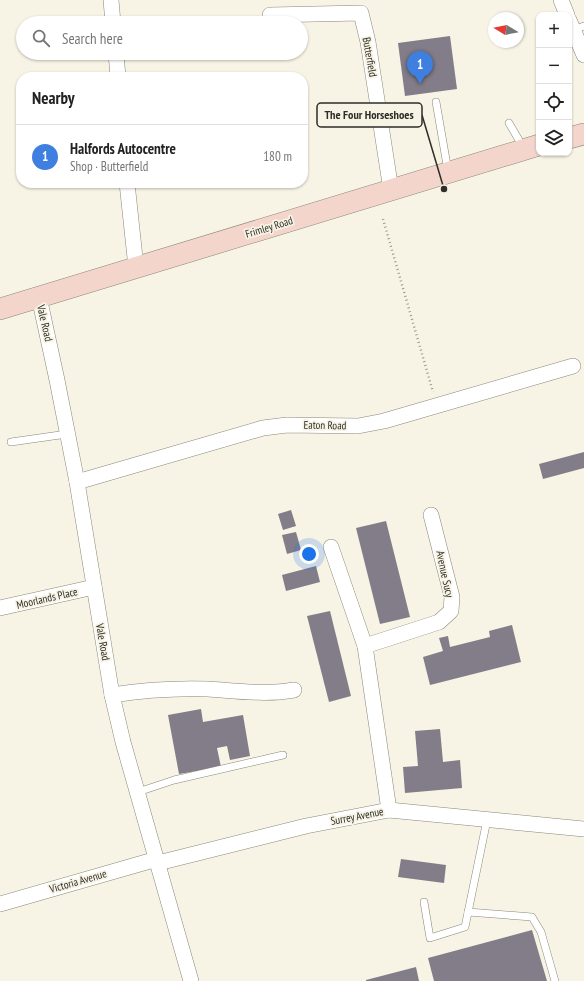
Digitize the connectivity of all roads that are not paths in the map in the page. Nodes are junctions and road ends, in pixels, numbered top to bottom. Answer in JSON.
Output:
{"nodes":[{"id":1,"x":111,"y":0,"type":"edge"},
{"id":2,"x":561,"y":0,"type":"edge"},
{"id":3,"x":566,"y":12,"type":"edge"},
{"id":4,"x":270,"y":15,"type":"dead end"},
{"id":5,"x":112,"y":16,"type":"edge"},
{"id":6,"x":575,"y":25,"type":"edge"},
{"id":7,"x":584,"y":55,"type":"edge"},
{"id":8,"x":117,"y":60,"type":"edge"},
{"id":9,"x":118,"y":72,"type":"edge"},
{"id":10,"x":436,"y":102,"type":"dead end"},
{"id":11,"x":509,"y":123,"type":"dead end"},
{"id":12,"x":584,"y":134,"type":"edge"},
{"id":13,"x":572,"y":137,"type":"edge"},
{"id":14,"x":532,"y":147,"type":"edge"},
{"id":15,"x":448,"y":173,"type":"junction"},
{"id":16,"x":128,"y":188,"type":"edge"},
{"id":17,"x":391,"y":190,"type":"junction"},
{"id":18,"x":136,"y":267,"type":"junction"},
{"id":19,"x":39,"y":297,"type":"junction"},
{"id":20,"x":0,"y":309,"type":"edge"},
{"id":21,"x":573,"y":366,"type":"dead end"},
{"id":22,"x":67,"y":434,"type":"junction"},
{"id":23,"x":11,"y":442,"type":"dead end"},
{"id":24,"x":77,"y":482,"type":"junction"},
{"id":25,"x":431,"y":515,"type":"dead end"},
{"id":26,"x":332,"y":547,"type":"dead end"},
{"id":27,"x":94,"y":587,"type":"junction"},
{"id":28,"x":0,"y":608,"type":"edge"},
{"id":29,"x":365,"y":646,"type":"junction"},
{"id":30,"x":294,"y":690,"type":"dead end"},
{"id":31,"x":112,"y":695,"type":"junction"},
{"id":32,"x":282,"y":755,"type":"dead end"},
{"id":33,"x":138,"y":792,"type":"junction"},
{"id":34,"x":389,"y":810,"type":"junction"},
{"id":35,"x":487,"y":820,"type":"junction"},
{"id":36,"x":584,"y":829,"type":"edge"},
{"id":37,"x":158,"y":861,"type":"junction"},
{"id":38,"x":424,"y":902,"type":"dead end"},
{"id":39,"x":0,"y":904,"type":"edge"},
{"id":40,"x":468,"y":912,"type":"junction"},
{"id":41,"x":191,"y":981,"type":"edge"},
{"id":42,"x":555,"y":981,"type":"edge"}],
"edges":[{"from":1,"to":5,"type":"street"},
{"from":2,"to":3,"type":"street"},
{"from":4,"to":17,"type":"street","name":"Butterfield"},
{"from":6,"to":7,"type":"street"},
{"from":8,"to":9,"type":"street"},
{"from":10,"to":15,"type":"lane"},
{"from":11,"to":14,"type":"lane"},
{"from":12,"to":13,"type":"main road"},
{"from":14,"to":15,"type":"main road","name":"Frimley Road"},
{"from":15,"to":17,"type":"main road","name":"Frimley Road"},
{"from":16,"to":18,"type":"street"},
{"from":17,"to":18,"type":"main road","name":"Frimley Road"},
{"from":18,"to":19,"type":"main road","name":"Frimley Road"},
{"from":19,"to":20,"type":"main road","name":"Frimley Road"},
{"from":19,"to":22,"type":"street","name":"Vale Road"},
{"from":21,"to":24,"type":"street","name":"Eaton Road"},
{"from":22,"to":23,"type":"lane"},
{"from":22,"to":24,"type":"street","name":"Vale Road"},
{"from":24,"to":27,"type":"street","name":"Vale Road"},
{"from":25,"to":29,"type":"street","name":"Avenue Sucy"},
{"from":26,"to":29,"type":"street"},
{"from":27,"to":28,"type":"street","name":"Moorlands Place"},
{"from":27,"to":31,"type":"street","name":"Vale Road"},
{"from":29,"to":34,"type":"street"},
{"from":30,"to":31,"type":"street"},
{"from":31,"to":33,"type":"street","name":"Vale Road"},
{"from":32,"to":33,"type":"lane"},
{"from":33,"to":37,"type":"street","name":"Vale Road"},
{"from":34,"to":35,"type":"street","name":"Surrey Avenue"},
{"from":34,"to":37,"type":"street","name":"Surrey Avenue"},
{"from":35,"to":36,"type":"street","name":"Surrey Avenue"},
{"from":35,"to":40,"type":"lane"},
{"from":37,"to":39,"type":"street","name":"Victoria Avenue"},
{"from":37,"to":41,"type":"street","name":"Vale Road"},
{"from":38,"to":40,"type":"lane"},
{"from":40,"to":42,"type":"lane"}]}
